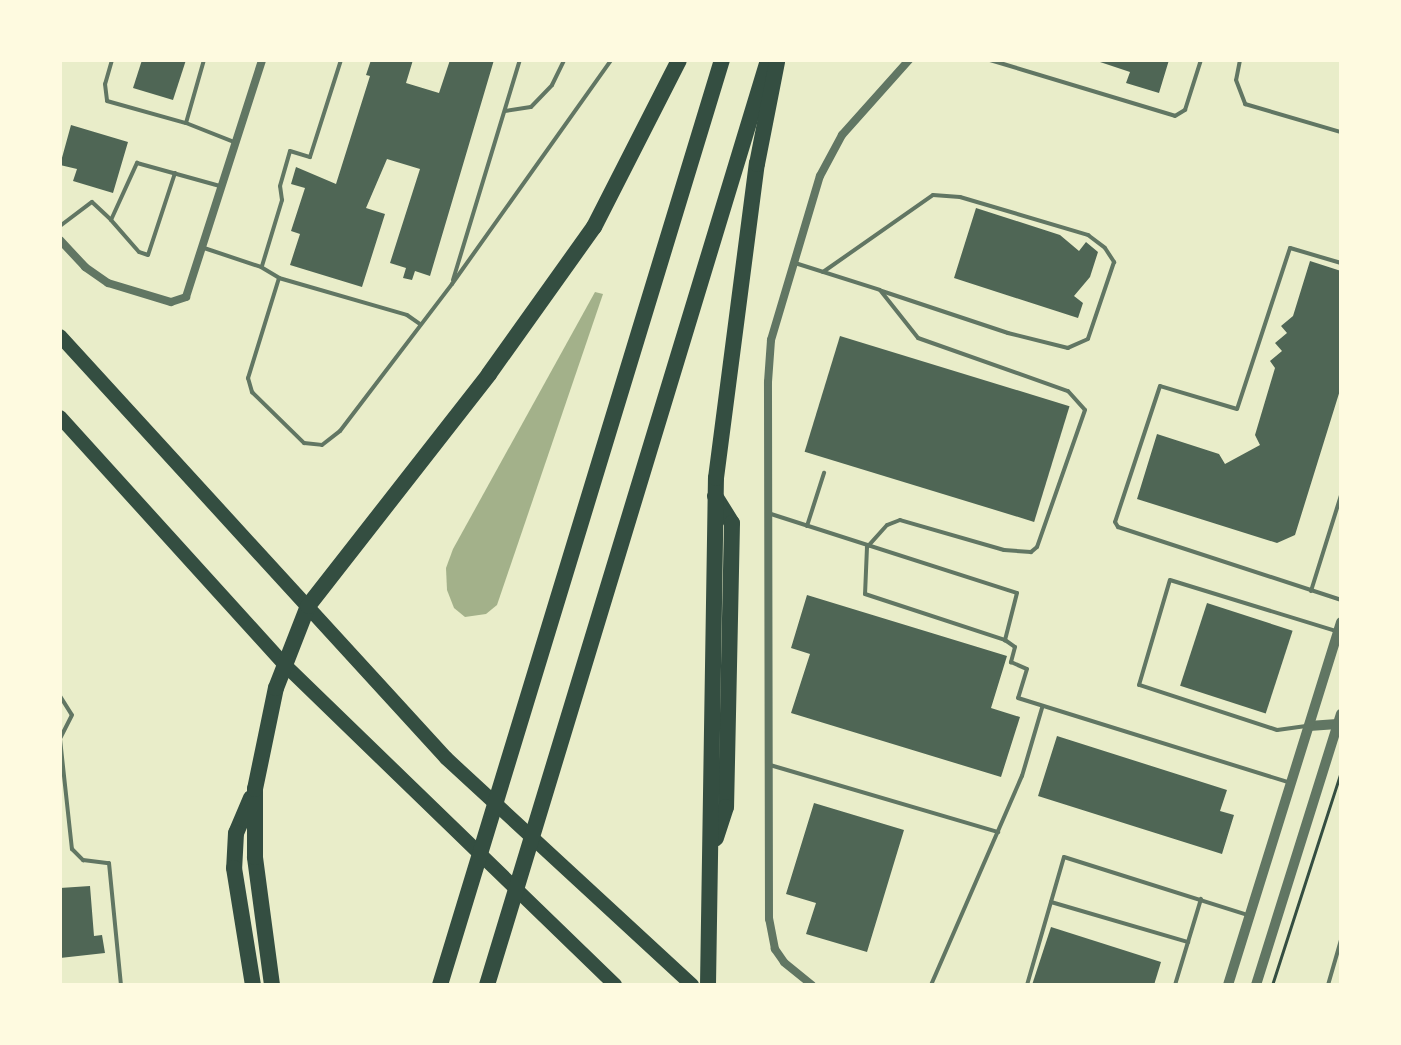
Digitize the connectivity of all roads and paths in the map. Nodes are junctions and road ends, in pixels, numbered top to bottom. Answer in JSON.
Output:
{"nodes":[{"id":1,"x":112,"y":60,"type":"edge"},
{"id":2,"x":204,"y":60,"type":"edge"},
{"id":3,"x":262,"y":60,"type":"edge"},
{"id":4,"x":341,"y":60,"type":"edge"},
{"id":5,"x":520,"y":60,"type":"edge"},
{"id":6,"x":564,"y":60,"type":"edge"},
{"id":7,"x":611,"y":60,"type":"edge"},
{"id":8,"x":679,"y":60,"type":"edge"},
{"id":9,"x":722,"y":60,"type":"edge"},
{"id":10,"x":768,"y":60,"type":"edge"},
{"id":11,"x":777,"y":60,"type":"edge"},
{"id":12,"x":909,"y":60,"type":"edge"},
{"id":13,"x":990,"y":60,"type":"edge"},
{"id":14,"x":1201,"y":60,"type":"edge"},
{"id":15,"x":1240,"y":60,"type":"edge"},
{"id":16,"x":505,"y":111,"type":"junction"},
{"id":17,"x":186,"y":123,"type":"junction"},
{"id":18,"x":1341,"y":132,"type":"edge"},
{"id":19,"x":236,"y":143,"type":"junction"},
{"id":20,"x":175,"y":173,"type":"junction"},
{"id":21,"x":223,"y":187,"type":"junction"},
{"id":22,"x":111,"y":220,"type":"junction"},
{"id":23,"x":60,"y":226,"type":"edge"},
{"id":24,"x":60,"y":240,"type":"edge"},
{"id":25,"x":204,"y":248,"type":"junction"},
{"id":26,"x":793,"y":263,"type":"junction"},
{"id":27,"x":1341,"y":263,"type":"edge"},
{"id":28,"x":261,"y":267,"type":"junction"},
{"id":29,"x":823,"y":272,"type":"junction"},
{"id":30,"x":279,"y":278,"type":"junction"},
{"id":31,"x":452,"y":284,"type":"junction"},
{"id":32,"x":880,"y":290,"type":"junction"},
{"id":33,"x":421,"y":324,"type":"junction"},
{"id":34,"x":60,"y":336,"type":"edge"},
{"id":35,"x":60,"y":417,"type":"edge"},
{"id":36,"x":824,"y":473,"type":"dead end"},
{"id":37,"x":1341,"y":495,"type":"edge"},
{"id":38,"x":768,"y":514,"type":"junction"},
{"id":39,"x":807,"y":526,"type":"junction"},
{"id":40,"x":867,"y":547,"type":"junction"},
{"id":41,"x":1311,"y":591,"type":"junction"},
{"id":42,"x":1341,"y":600,"type":"edge"},
{"id":43,"x":308,"y":606,"type":"junction"},
{"id":44,"x":1340,"y":627,"type":"edge"},
{"id":45,"x":1005,"y":640,"type":"junction"},
{"id":46,"x":287,"y":667,"type":"junction"},
{"id":47,"x":60,"y":696,"type":"edge"},
{"id":48,"x":1042,"y":708,"type":"junction"},
{"id":49,"x":1340,"y":721,"type":"edge"},
{"id":50,"x":1309,"y":726,"type":"junction"},
{"id":51,"x":768,"y":765,"type":"junction"},
{"id":52,"x":1341,"y":772,"type":"edge"},
{"id":53,"x":1291,"y":782,"type":"junction"},
{"id":54,"x":255,"y":789,"type":"junction"},
{"id":55,"x":998,"y":832,"type":"junction"},
{"id":56,"x":1201,"y":899,"type":"junction"},
{"id":57,"x":1051,"y":902,"type":"junction"},
{"id":58,"x":1250,"y":916,"type":"junction"},
{"id":59,"x":1341,"y":940,"type":"edge"},
{"id":60,"x":1188,"y":942,"type":"junction"},
{"id":61,"x":121,"y":985,"type":"edge"},
{"id":62,"x":253,"y":985,"type":"edge"},
{"id":63,"x":272,"y":985,"type":"edge"},
{"id":64,"x":440,"y":985,"type":"edge"},
{"id":65,"x":487,"y":985,"type":"edge"},
{"id":66,"x":615,"y":985,"type":"edge"},
{"id":67,"x":692,"y":985,"type":"edge"},
{"id":68,"x":708,"y":985,"type":"edge"},
{"id":69,"x":812,"y":985,"type":"edge"},
{"id":70,"x":931,"y":985,"type":"edge"},
{"id":71,"x":1027,"y":985,"type":"edge"},
{"id":72,"x":1175,"y":985,"type":"edge"},
{"id":73,"x":1228,"y":985,"type":"edge"},
{"id":74,"x":1256,"y":985,"type":"edge"},
{"id":75,"x":1272,"y":985,"type":"edge"},
{"id":76,"x":1328,"y":985,"type":"edge"}],
"edges":[{"from":1,"to":17,"type":"lane"},
{"from":2,"to":17,"type":"lane"},
{"from":3,"to":19,"type":"street"},
{"from":4,"to":28,"type":"lane"},
{"from":5,"to":16,"type":"lane"},
{"from":6,"to":16,"type":"lane"},
{"from":7,"to":31,"type":"lane"},
{"from":8,"to":43,"type":"highway"},
{"from":9,"to":64,"type":"highway"},
{"from":10,"to":65,"type":"highway"},
{"from":11,"to":68,"type":"highway"},
{"from":12,"to":26,"type":"street"},
{"from":13,"to":14,"type":"lane"},
{"from":15,"to":18,"type":"lane"},
{"from":16,"to":31,"type":"lane"},
{"from":17,"to":19,"type":"lane"},
{"from":19,"to":21,"type":"street"},
{"from":20,"to":21,"type":"lane"},
{"from":20,"to":22,"type":"lane"},
{"from":20,"to":22,"type":"lane"},
{"from":21,"to":25,"type":"street"},
{"from":22,"to":23,"type":"lane"},
{"from":24,"to":25,"type":"street"},
{"from":25,"to":28,"type":"lane"},
{"from":26,"to":29,"type":"lane"},
{"from":26,"to":38,"type":"street"},
{"from":27,"to":41,"type":"lane"},
{"from":28,"to":30,"type":"lane"},
{"from":29,"to":32,"type":"lane"},
{"from":29,"to":32,"type":"lane"},
{"from":30,"to":33,"type":"lane"},
{"from":30,"to":33,"type":"lane"},
{"from":31,"to":33,"type":"lane"},
{"from":32,"to":40,"type":"lane"},
{"from":34,"to":43,"type":"highway"},
{"from":35,"to":46,"type":"highway"},
{"from":36,"to":39,"type":"lane"},
{"from":37,"to":41,"type":"lane"},
{"from":38,"to":39,"type":"lane"},
{"from":38,"to":51,"type":"street"},
{"from":39,"to":40,"type":"lane"},
{"from":40,"to":45,"type":"lane"},
{"from":40,"to":45,"type":"lane"},
{"from":41,"to":42,"type":"lane"},
{"from":43,"to":46,"type":"highway"},
{"from":43,"to":67,"type":"highway"},
{"from":44,"to":50,"type":"street"},
{"from":44,"to":50,"type":"lane"},
{"from":45,"to":48,"type":"lane"},
{"from":46,"to":54,"type":"highway"},
{"from":46,"to":66,"type":"highway"},
{"from":47,"to":61,"type":"lane"},
{"from":48,"to":53,"type":"lane"},
{"from":48,"to":55,"type":"lane"},
{"from":49,"to":50,"type":"street"},
{"from":49,"to":74,"type":"street"},
{"from":50,"to":53,"type":"street"},
{"from":51,"to":55,"type":"lane"},
{"from":51,"to":69,"type":"street"},
{"from":52,"to":75,"type":"path"},
{"from":53,"to":58,"type":"street"},
{"from":54,"to":62,"type":"highway"},
{"from":54,"to":63,"type":"highway"},
{"from":55,"to":70,"type":"lane"},
{"from":56,"to":57,"type":"lane"},
{"from":56,"to":58,"type":"lane"},
{"from":56,"to":60,"type":"lane"},
{"from":57,"to":60,"type":"lane"},
{"from":57,"to":71,"type":"lane"},
{"from":58,"to":73,"type":"street"},
{"from":59,"to":76,"type":"lane"},
{"from":60,"to":72,"type":"lane"}]}
